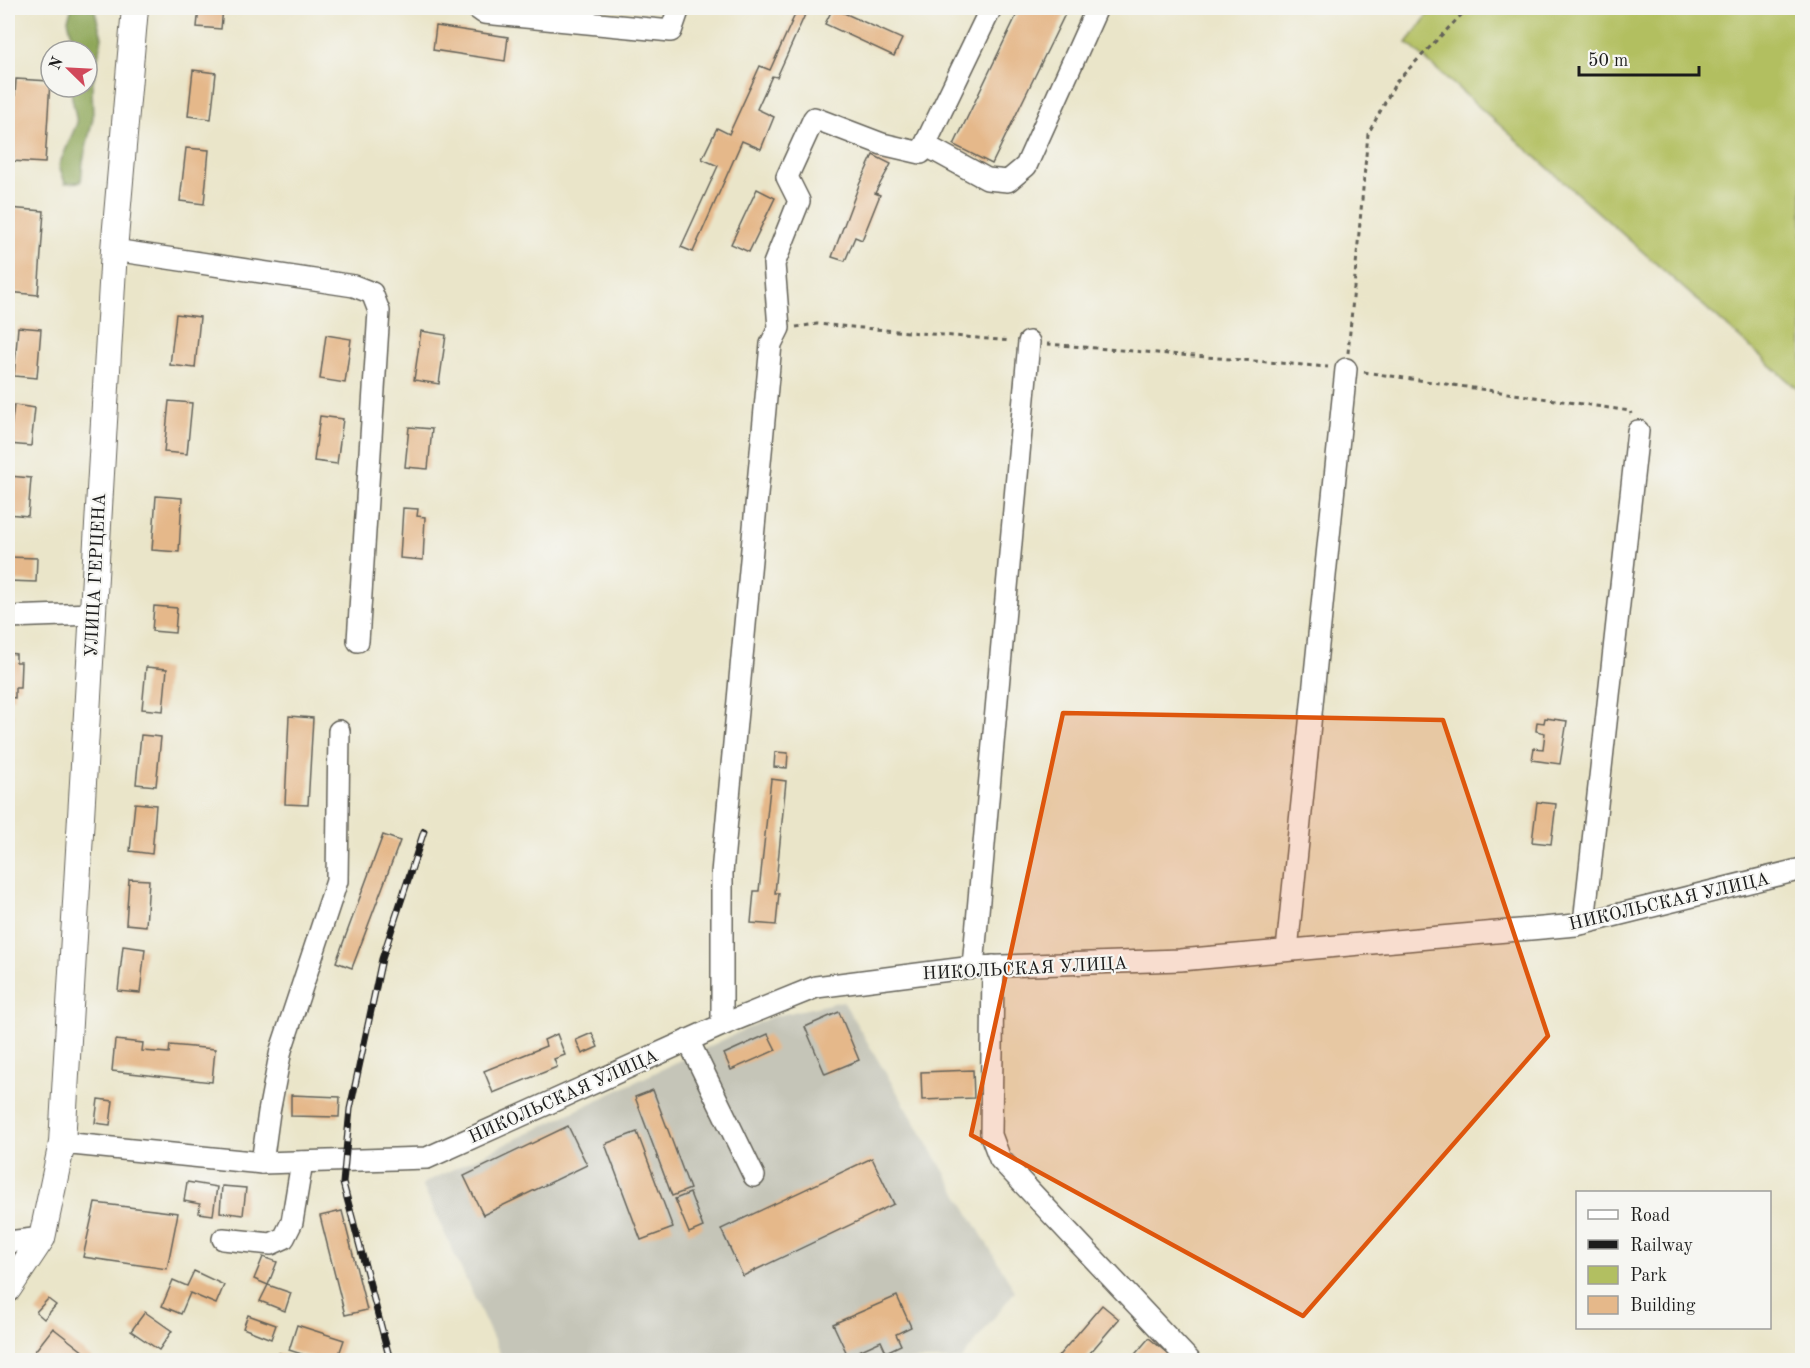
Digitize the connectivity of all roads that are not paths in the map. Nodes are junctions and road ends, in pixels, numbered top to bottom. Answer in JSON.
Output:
{"nodes":[{"id":1,"x":135,"y":8,"type":"edge"},
{"id":2,"x":477,"y":8,"type":"edge"},
{"id":3,"x":679,"y":8,"type":"edge"},
{"id":4,"x":991,"y":8,"type":"edge"},
{"id":5,"x":1097,"y":8,"type":"edge"},
{"id":6,"x":925,"y":145,"type":"junction"},
{"id":7,"x":114,"y":250,"type":"junction"},
{"id":8,"x":1029,"y":342,"type":"road end"},
{"id":9,"x":1346,"y":369,"type":"road end"},
{"id":10,"x":1638,"y":431,"type":"road end"},
{"id":11,"x":93,"y":614,"type":"junction"},
{"id":12,"x":8,"y":618,"type":"edge"},
{"id":13,"x":358,"y":640,"type":"dead end"},
{"id":14,"x":339,"y":731,"type":"dead end"},
{"id":15,"x":1803,"y":869,"type":"edge"},
{"id":16,"x":1584,"y":923,"type":"junction"},
{"id":17,"x":1287,"y":950,"type":"junction"},
{"id":18,"x":983,"y":967,"type":"junction"},
{"id":19,"x":722,"y":1025,"type":"junction"},
{"id":20,"x":688,"y":1040,"type":"junction"},
{"id":21,"x":62,"y":1143,"type":"junction"},
{"id":22,"x":302,"y":1162,"type":"junction"},
{"id":23,"x":262,"y":1163,"type":"junction"},
{"id":24,"x":754,"y":1176,"type":"dead end"},
{"id":25,"x":42,"y":1238,"type":"junction"},
{"id":26,"x":223,"y":1239,"type":"dead end"},
{"id":27,"x":8,"y":1242,"type":"edge"},
{"id":28,"x":8,"y":1289,"type":"edge"},
{"id":29,"x":1189,"y":1360,"type":"edge"}],
"edges":[{"from":1,"to":7,"type":"main road","name":"УЛИЦА ГЕРЦЕНА"},
{"from":2,"to":3,"type":"street"},
{"from":4,"to":6,"type":"street"},
{"from":5,"to":6,"type":"street"},
{"from":6,"to":19,"type":"street"},
{"from":7,"to":11,"type":"main road","name":"УЛИЦА ГЕРЦЕНА"},
{"from":7,"to":13,"type":"street"},
{"from":8,"to":18,"type":"street"},
{"from":9,"to":17,"type":"street"},
{"from":10,"to":16,"type":"street"},
{"from":11,"to":12,"type":"street"},
{"from":11,"to":21,"type":"main road","name":"УЛИЦА ГЕРЦЕНА"},
{"from":14,"to":23,"type":"street"},
{"from":15,"to":16,"type":"street","name":"НИКОЛЬСКАЯ УЛИЦА"},
{"from":16,"to":17,"type":"street","name":"НИКОЛЬСКАЯ УЛИЦА"},
{"from":17,"to":18,"type":"street","name":"НИКОЛЬСКАЯ УЛИЦА"},
{"from":18,"to":19,"type":"street","name":"НИКОЛЬСКАЯ УЛИЦА"},
{"from":18,"to":29,"type":"street"},
{"from":19,"to":20,"type":"street","name":"НИКОЛЬСКАЯ УЛИЦА"},
{"from":20,"to":22,"type":"street","name":"НИКОЛЬСКАЯ УЛИЦА"},
{"from":20,"to":24,"type":"street"},
{"from":21,"to":23,"type":"street","name":"НИКОЛЬСКАЯ УЛИЦА"},
{"from":21,"to":25,"type":"main road","name":"УЛИЦА ГЕРЦЕНА"},
{"from":22,"to":23,"type":"street","name":"НИКОЛЬСКАЯ УЛИЦА"},
{"from":22,"to":26,"type":"street"},
{"from":25,"to":27,"type":"street"},
{"from":25,"to":28,"type":"main road"}]}
